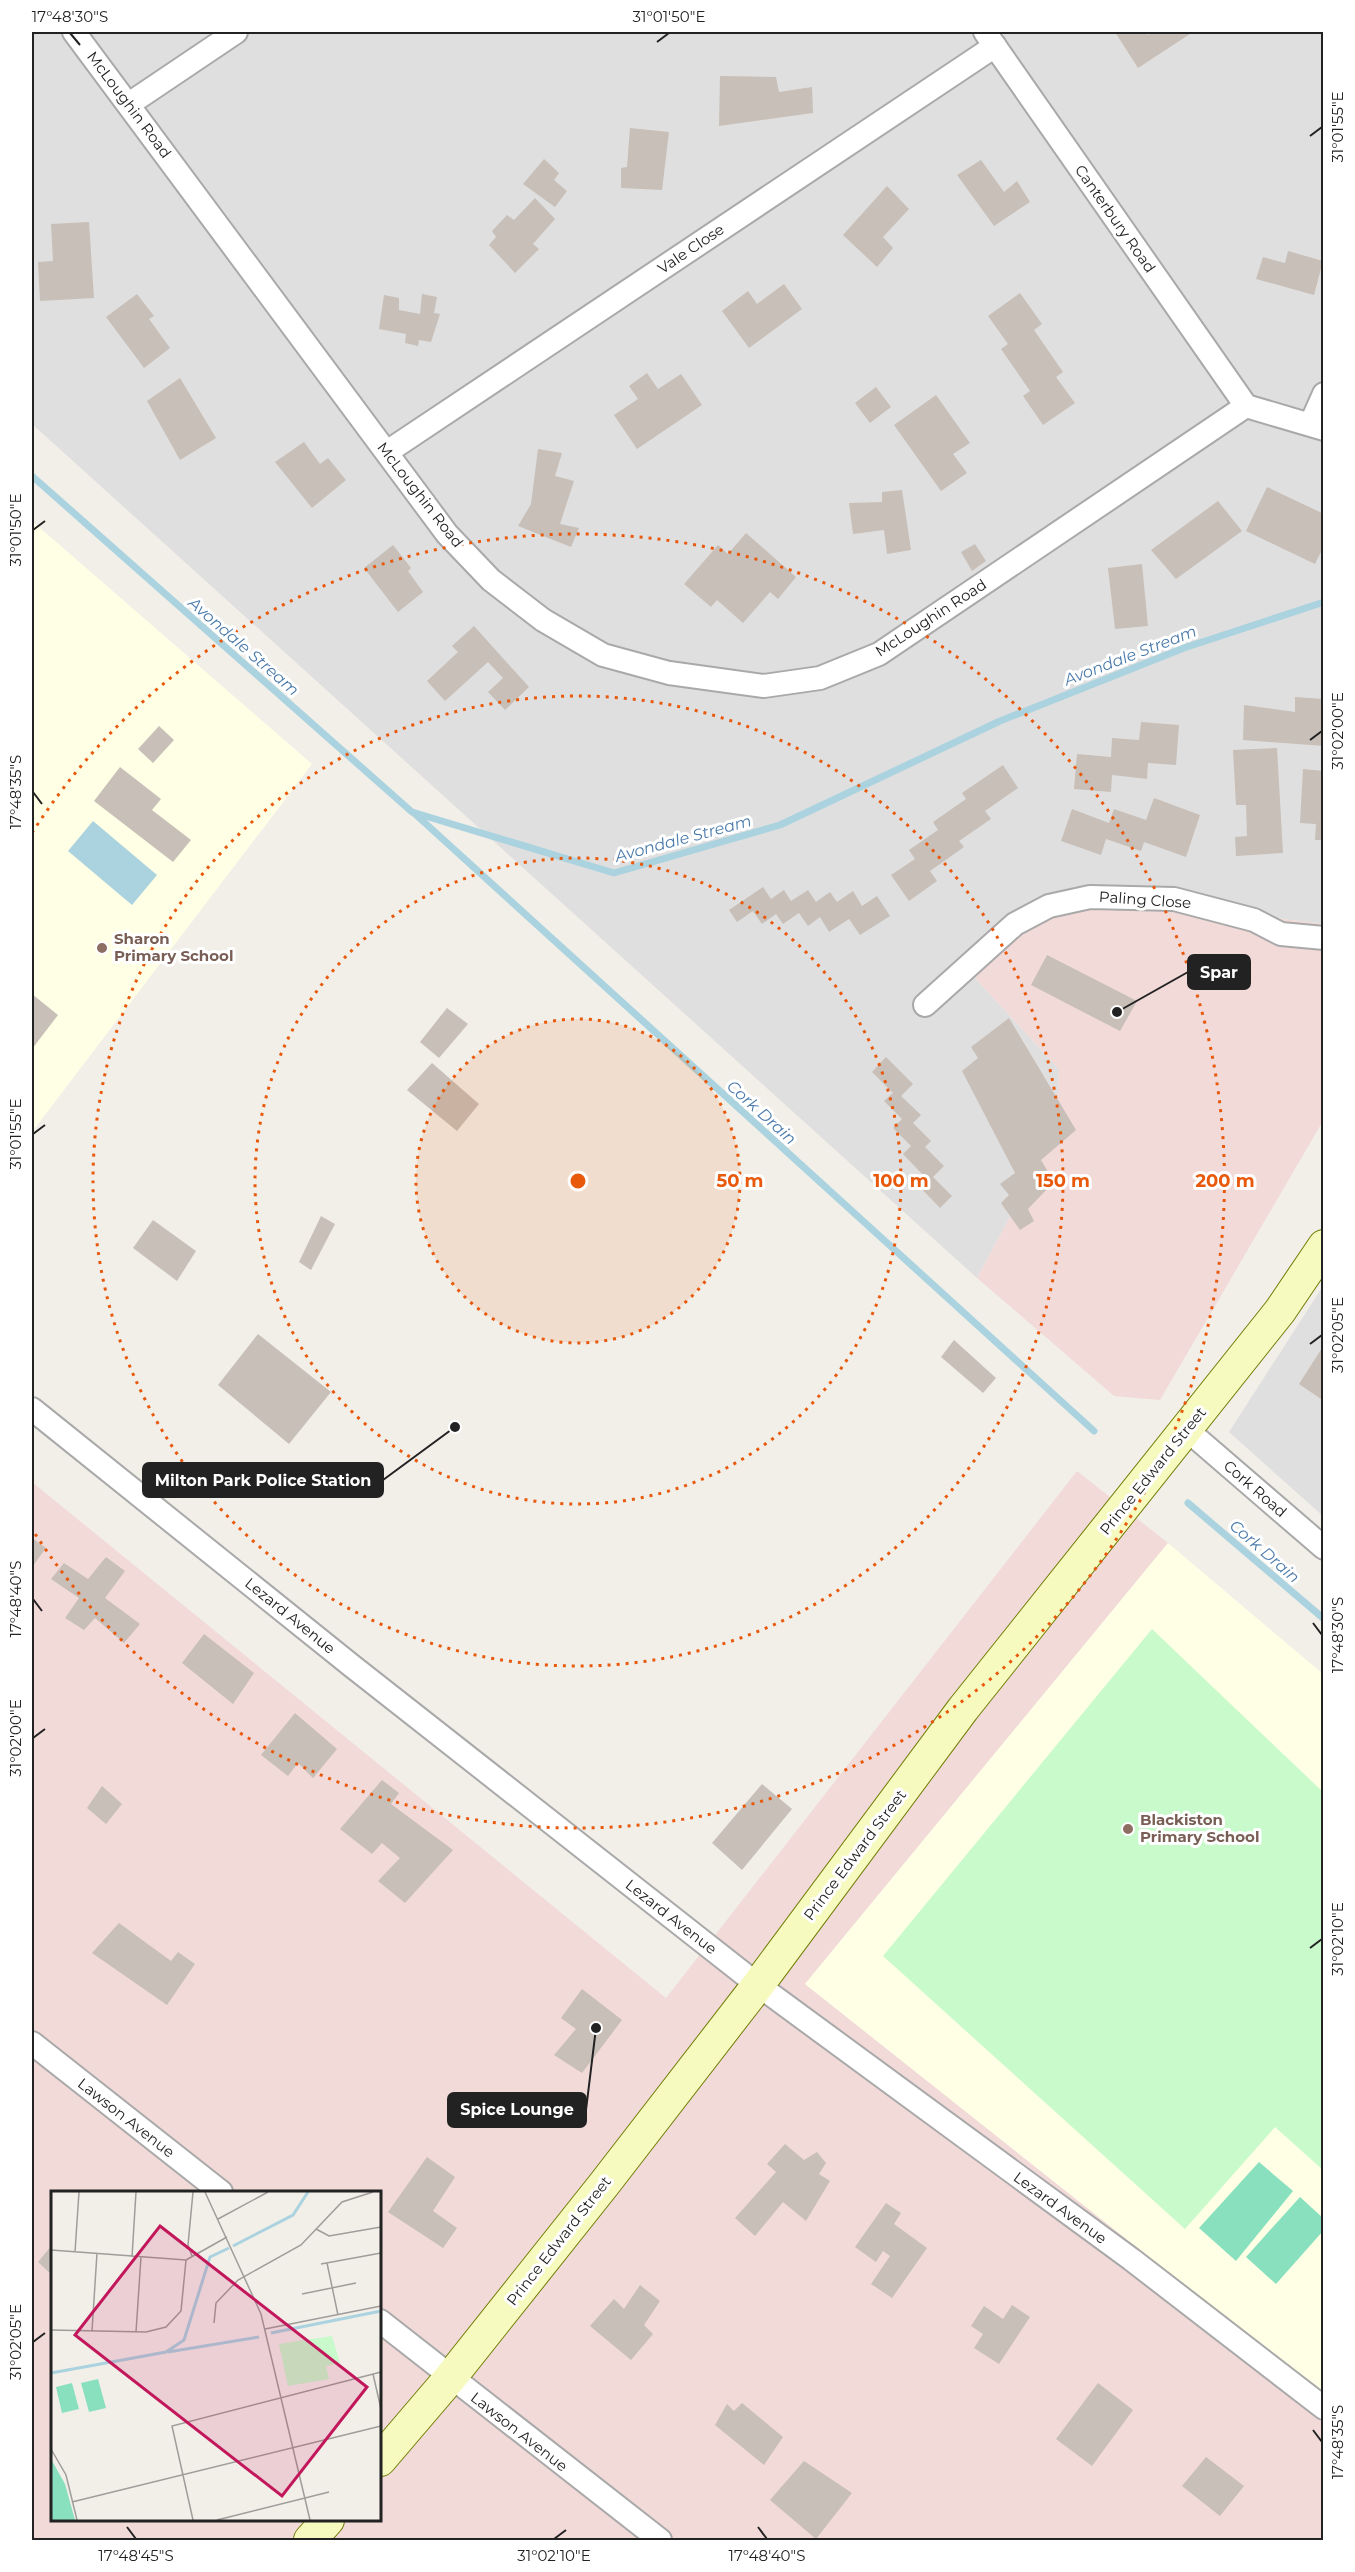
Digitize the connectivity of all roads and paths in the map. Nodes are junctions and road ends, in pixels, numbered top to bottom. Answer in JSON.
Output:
{"nodes":[{"id":1,"x":74,"y":32,"type":"edge"},
{"id":2,"x":236,"y":32,"type":"edge"},
{"id":3,"x":990,"y":39,"type":"edge"},
{"id":4,"x":129,"y":104,"type":"junction"},
{"id":5,"x":1323,"y":394,"type":"edge"},
{"id":6,"x":1246,"y":406,"type":"junction"},
{"id":7,"x":1317,"y":426,"type":"edge"},
{"id":8,"x":387,"y":452,"type":"junction"},
{"id":9,"x":1323,"y":938,"type":"edge"},
{"id":10,"x":925,"y":1005,"type":"dead end"},
{"id":11,"x":1323,"y":1246,"type":"edge"},
{"id":12,"x":32,"y":1409,"type":"edge"},
{"id":13,"x":1186,"y":1429,"type":"junction"},
{"id":14,"x":1323,"y":1548,"type":"edge"},
{"id":15,"x":758,"y":1985,"type":"junction"},
{"id":16,"x":32,"y":2043,"type":"edge"},
{"id":17,"x":218,"y":2191,"type":"edge"},
{"id":18,"x":381,"y":2322,"type":"edge"},
{"id":19,"x":450,"y":2378,"type":"junction"},
{"id":20,"x":1323,"y":2408,"type":"edge"},
{"id":21,"x":381,"y":2459,"type":"edge"},
{"id":22,"x":327,"y":2521,"type":"edge"},
{"id":23,"x":310,"y":2541,"type":"edge"},
{"id":24,"x":660,"y":2541,"type":"edge"}],
"edges":[{"from":1,"to":4,"type":"street","name":"McLoughin Road"},
{"from":2,"to":4,"type":"street"},
{"from":3,"to":6,"type":"street","name":"Canterbury Road"},
{"from":3,"to":8,"type":"street","name":"Vale Close"},
{"from":4,"to":8,"type":"street","name":"McLoughin Road"},
{"from":5,"to":7,"type":"street"},
{"from":6,"to":7,"type":"street"},
{"from":6,"to":8,"type":"street","name":"McLoughin Road"},
{"from":9,"to":10,"type":"street","name":"Paling Close"},
{"from":11,"to":13,"type":"main road","name":"Prince Edward Street"},
{"from":12,"to":15,"type":"street","name":"Lezard Avenue"},
{"from":13,"to":14,"type":"street","name":"Cork Road"},
{"from":13,"to":15,"type":"main road","name":"Prince Edward Street"},
{"from":15,"to":19,"type":"main road","name":"Prince Edward Street"},
{"from":15,"to":20,"type":"street","name":"Lezard Avenue"},
{"from":16,"to":17,"type":"street","name":"Lawson Avenue"},
{"from":18,"to":19,"type":"street","name":"Lawson Avenue"},
{"from":19,"to":21,"type":"main road","name":"Prince Edward Street"},
{"from":19,"to":24,"type":"street","name":"Lawson Avenue"},
{"from":22,"to":23,"type":"main road"}]}
